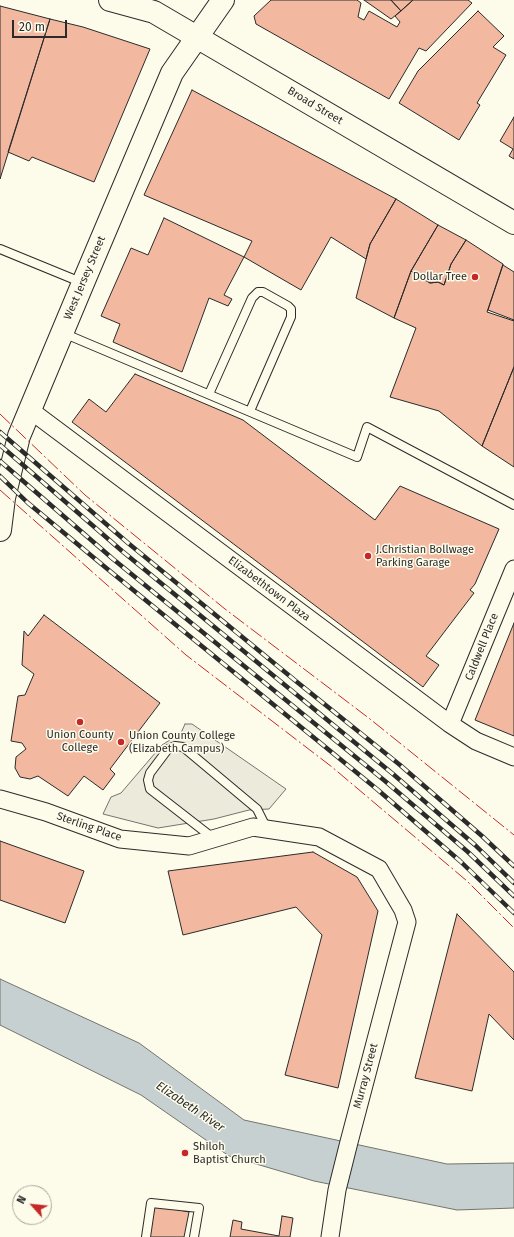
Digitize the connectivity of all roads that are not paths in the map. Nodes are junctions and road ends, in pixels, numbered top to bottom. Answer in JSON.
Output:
{"nodes":[{"id":1,"x":110,"y":0,"type":"edge"},
{"id":2,"x":223,"y":0,"type":"edge"},
{"id":3,"x":196,"y":36,"type":"junction"},
{"id":4,"x":514,"y":223,"type":"edge"},
{"id":5,"x":0,"y":249,"type":"edge"},
{"id":6,"x":83,"y":283,"type":"junction"},
{"id":7,"x":62,"y":333,"type":"junction"},
{"id":8,"x":209,"y":394,"type":"junction"},
{"id":9,"x":30,"y":410,"type":"junction"},
{"id":10,"x":250,"y":411,"type":"junction"},
{"id":11,"x":514,"y":505,"type":"edge"},
{"id":12,"x":0,"y":530,"type":"edge"},
{"id":13,"x":514,"y":569,"type":"edge"},
{"id":14,"x":450,"y":724,"type":"junction"},
{"id":15,"x":514,"y":757,"type":"edge"},
{"id":16,"x":0,"y":798,"type":"edge"},
{"id":17,"x":267,"y":829,"type":"junction"},
{"id":18,"x":214,"y":838,"type":"junction"},
{"id":19,"x":405,"y":916,"type":"joint"},
{"id":20,"x":146,"y":1237,"type":"edge"},
{"id":21,"x":194,"y":1237,"type":"edge"},
{"id":22,"x":330,"y":1237,"type":"edge"}],
"edges":[{"from":1,"to":3,"type":"street","name":"Broad Street"},
{"from":2,"to":3,"type":"street","name":"West Jersey Street"},
{"from":3,"to":4,"type":"street","name":"Broad Street"},
{"from":3,"to":6,"type":"street","name":"West Jersey Street"},
{"from":5,"to":6,"type":"lane"},
{"from":6,"to":7,"type":"street","name":"West Jersey Street"},
{"from":7,"to":8,"type":"lane"},
{"from":7,"to":9,"type":"street","name":"West Jersey Street"},
{"from":8,"to":10,"type":"lane"},
{"from":8,"to":10,"type":"lane"},
{"from":9,"to":12,"type":"street","name":"West Jersey Street"},
{"from":9,"to":14,"type":"street","name":"Elizabethtown Plaza"},
{"from":10,"to":11,"type":"lane"},
{"from":13,"to":14,"type":"street","name":"Caldwell Place"},
{"from":14,"to":15,"type":"street","name":"Elizabethtown Plaza"},
{"from":16,"to":18,"type":"street","name":"Sterling Place"},
{"from":17,"to":18,"type":"street","name":"Sterling Place"},
{"from":17,"to":18,"type":"lane"},
{"from":17,"to":19,"type":"street","name":"Sterling Place"},
{"from":19,"to":22,"type":"street","name":"Murray Street"},
{"from":20,"to":21,"type":"lane"}]}
